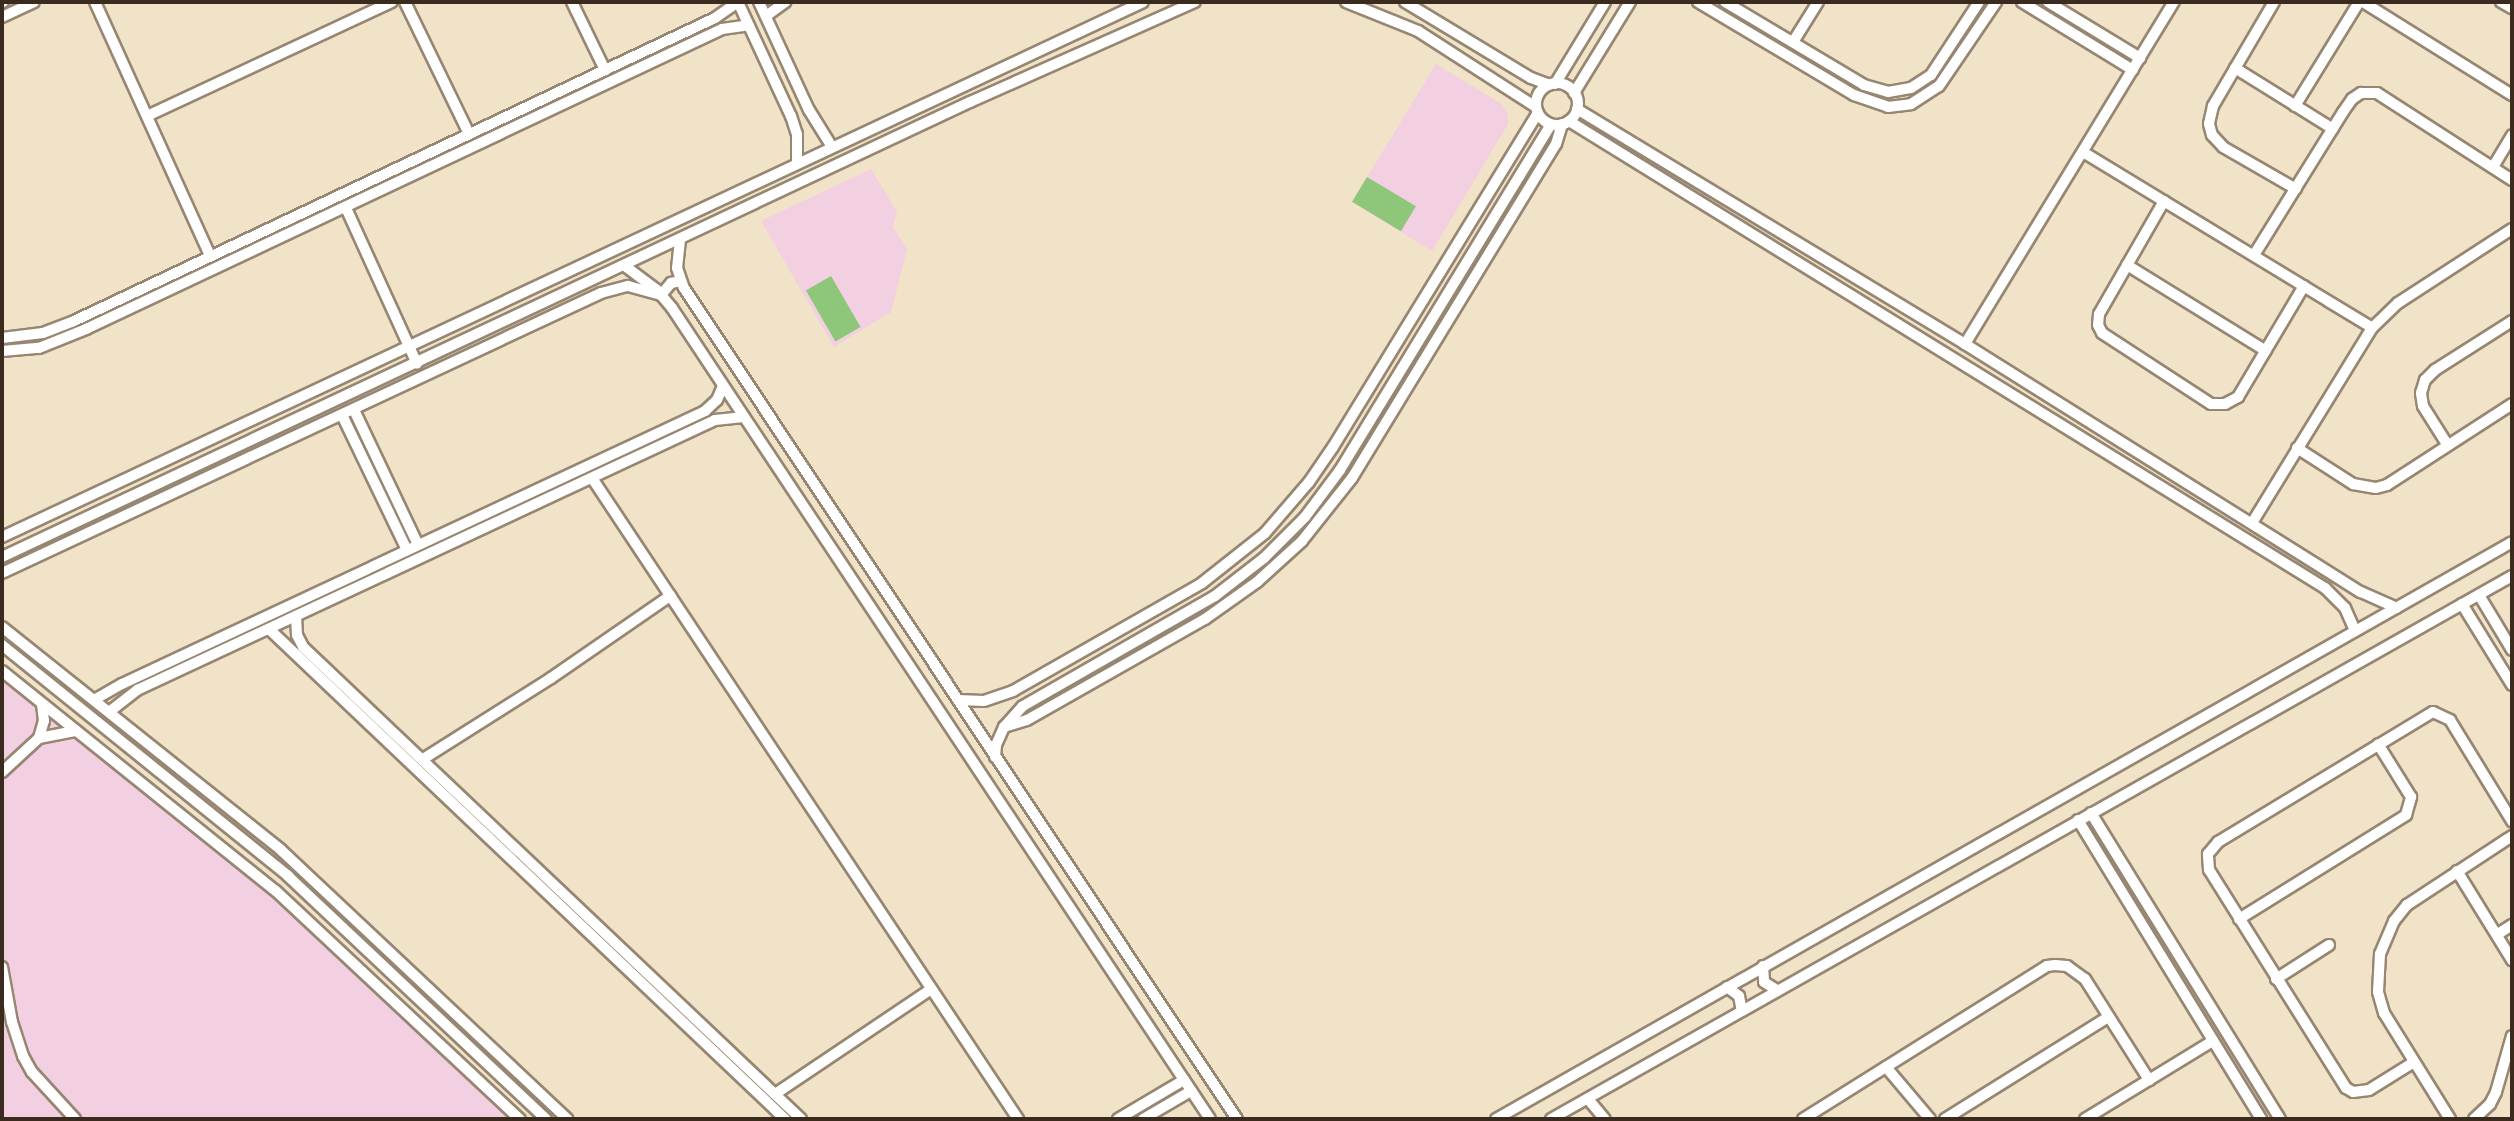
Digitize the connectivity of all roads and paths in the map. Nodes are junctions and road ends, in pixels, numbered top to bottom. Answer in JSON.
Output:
{"nodes":[{"id":1,"x":34,"y":2,"type":"edge"},
{"id":2,"x":95,"y":2,"type":"edge"},
{"id":3,"x":392,"y":2,"type":"edge"},
{"id":4,"x":405,"y":2,"type":"edge"},
{"id":5,"x":572,"y":2,"type":"edge"},
{"id":6,"x":738,"y":2,"type":"edge"},
{"id":7,"x":760,"y":2,"type":"edge"},
{"id":8,"x":785,"y":2,"type":"edge"},
{"id":9,"x":1143,"y":2,"type":"edge"},
{"id":10,"x":1195,"y":2,"type":"edge"},
{"id":11,"x":1346,"y":2,"type":"edge"},
{"id":12,"x":1405,"y":2,"type":"edge"},
{"id":13,"x":1605,"y":2,"type":"edge"},
{"id":14,"x":1630,"y":2,"type":"edge"},
{"id":15,"x":1699,"y":2,"type":"edge"},
{"id":16,"x":1725,"y":2,"type":"edge"},
{"id":17,"x":1818,"y":2,"type":"edge"},
{"id":18,"x":1979,"y":2,"type":"edge"},
{"id":19,"x":1996,"y":2,"type":"edge"},
{"id":20,"x":2022,"y":2,"type":"edge"},
{"id":21,"x":2048,"y":2,"type":"edge"},
{"id":22,"x":2174,"y":2,"type":"edge"},
{"id":23,"x":2274,"y":2,"type":"edge"},
{"id":24,"x":2361,"y":2,"type":"edge"},
{"id":25,"x":2501,"y":2,"type":"edge"},
{"id":26,"x":2512,"y":8,"type":"edge"},
{"id":27,"x":766,"y":16,"type":"junction"},
{"id":28,"x":2,"y":17,"type":"edge"},
{"id":29,"x":749,"y":24,"type":"junction"},
{"id":30,"x":2095,"y":31,"type":"junction"},
{"id":31,"x":1793,"y":42,"type":"junction"},
{"id":32,"x":2088,"y":43,"type":"junction"},
{"id":33,"x":1580,"y":44,"type":"junction"},
{"id":34,"x":1491,"y":52,"type":"junction"},
{"id":35,"x":1597,"y":54,"type":"junction"},
{"id":36,"x":2140,"y":58,"type":"junction"},
{"id":37,"x":1822,"y":60,"type":"junction"},
{"id":38,"x":2235,"y":68,"type":"junction"},
{"id":39,"x":1481,"y":69,"type":"junction"},
{"id":40,"x":605,"y":70,"type":"junction"},
{"id":41,"x":2133,"y":70,"type":"junction"},
{"id":42,"x":1814,"y":72,"type":"junction"},
{"id":43,"x":1553,"y":84,"type":"junction"},
{"id":44,"x":963,"y":85,"type":"junction"},
{"id":45,"x":1574,"y":93,"type":"junction"},
{"id":46,"x":2512,"y":95,"type":"edge"},
{"id":47,"x":804,"y":99,"type":"junction"},
{"id":48,"x":970,"y":102,"type":"junction"},
{"id":49,"x":2295,"y":106,"type":"junction"},
{"id":50,"x":788,"y":107,"type":"junction"},
{"id":51,"x":1577,"y":108,"type":"junction"},
{"id":52,"x":1537,"y":110,"type":"junction"},
{"id":53,"x":147,"y":116,"type":"junction"},
{"id":54,"x":1561,"y":123,"type":"junction"},
{"id":55,"x":2333,"y":129,"type":"junction"},
{"id":56,"x":2512,"y":135,"type":"edge"},
{"id":57,"x":464,"y":137,"type":"junction"},
{"id":58,"x":832,"y":147,"type":"junction"},
{"id":59,"x":1514,"y":151,"type":"junction"},
{"id":60,"x":2083,"y":152,"type":"junction"},
{"id":61,"x":465,"y":153,"type":"junction"},
{"id":62,"x":1530,"y":160,"type":"junction"},
{"id":63,"x":797,"y":163,"type":"junction"},
{"id":64,"x":2493,"y":167,"type":"junction"},
{"id":65,"x":2512,"y":180,"type":"edge"},
{"id":66,"x":2295,"y":189,"type":"junction"},
{"id":67,"x":730,"y":195,"type":"junction"},
{"id":68,"x":331,"y":199,"type":"junction"},
{"id":69,"x":2164,"y":201,"type":"junction"},
{"id":70,"x":341,"y":210,"type":"junction"},
{"id":71,"x":739,"y":212,"type":"junction"},
{"id":72,"x":2512,"y":229,"type":"edge"},
{"id":73,"x":680,"y":240,"type":"junction"},
{"id":74,"x":2254,"y":255,"type":"junction"},
{"id":75,"x":210,"y":256,"type":"junction"},
{"id":76,"x":2127,"y":265,"type":"junction"},
{"id":77,"x":625,"y":266,"type":"junction"},
{"id":78,"x":681,"y":281,"type":"junction"},
{"id":79,"x":2304,"y":286,"type":"junction"},
{"id":80,"x":661,"y":295,"type":"junction"},
{"id":81,"x":1895,"y":302,"type":"junction"},
{"id":82,"x":544,"y":304,"type":"junction"},
{"id":83,"x":104,"y":307,"type":"junction"},
{"id":84,"x":1909,"y":310,"type":"junction"},
{"id":85,"x":552,"y":318,"type":"junction"},
{"id":86,"x":1889,"y":318,"type":"junction"},
{"id":87,"x":108,"y":319,"type":"junction"},
{"id":88,"x":2512,"y":321,"type":"edge"},
{"id":89,"x":1900,"y":325,"type":"junction"},
{"id":90,"x":2372,"y":328,"type":"junction"},
{"id":91,"x":2,"y":338,"type":"edge"},
{"id":92,"x":1965,"y":344,"type":"junction"},
{"id":93,"x":409,"y":346,"type":"junction"},
{"id":94,"x":2,"y":351,"type":"edge"},
{"id":95,"x":2266,"y":351,"type":"junction"},
{"id":96,"x":417,"y":364,"type":"junction"},
{"id":97,"x":723,"y":386,"type":"junction"},
{"id":98,"x":2512,"y":404,"type":"edge"},
{"id":99,"x":354,"y":410,"type":"junction"},
{"id":100,"x":342,"y":415,"type":"junction"},
{"id":101,"x":744,"y":417,"type":"junction"},
{"id":102,"x":285,"y":426,"type":"junction"},
{"id":103,"x":661,"y":432,"type":"junction"},
{"id":104,"x":291,"y":439,"type":"junction"},
{"id":105,"x":666,"y":443,"type":"junction"},
{"id":106,"x":2447,"y":444,"type":"junction"},
{"id":107,"x":2297,"y":448,"type":"junction"},
{"id":108,"x":592,"y":478,"type":"junction"},
{"id":109,"x":2252,"y":523,"type":"junction"},
{"id":110,"x":2,"y":537,"type":"edge"},
{"id":111,"x":2282,"y":542,"type":"junction"},
{"id":112,"x":2512,"y":542,"type":"edge"},
{"id":113,"x":418,"y":545,"type":"junction"},
{"id":114,"x":407,"y":550,"type":"junction"},
{"id":115,"x":2274,"y":556,"type":"junction"},
{"id":116,"x":2,"y":557,"type":"edge"},
{"id":117,"x":2,"y":573,"type":"edge"},
{"id":118,"x":2512,"y":576,"type":"edge"},
{"id":119,"x":2479,"y":595,"type":"junction"},
{"id":120,"x":670,"y":596,"type":"junction"},
{"id":121,"x":2462,"y":604,"type":"junction"},
{"id":122,"x":2397,"y":608,"type":"junction"},
{"id":123,"x":296,"y":616,"type":"junction"},
{"id":124,"x":2,"y":627,"type":"edge"},
{"id":125,"x":269,"y":629,"type":"junction"},
{"id":126,"x":2355,"y":630,"type":"junction"},
{"id":127,"x":2,"y":645,"type":"edge"},
{"id":128,"x":2512,"y":650,"type":"edge"},
{"id":129,"x":305,"y":657,"type":"junction"},
{"id":130,"x":2,"y":671,"type":"edge"},
{"id":131,"x":2512,"y":685,"type":"edge"},
{"id":132,"x":1013,"y":691,"type":"junction"},
{"id":133,"x":94,"y":700,"type":"junction"},
{"id":134,"x":958,"y":701,"type":"junction"},
{"id":135,"x":42,"y":704,"type":"junction"},
{"id":136,"x":1023,"y":706,"type":"junction"},
{"id":137,"x":109,"y":712,"type":"junction"},
{"id":138,"x":1004,"y":727,"type":"junction"},
{"id":139,"x":76,"y":731,"type":"junction"},
{"id":140,"x":39,"y":737,"type":"junction"},
{"id":141,"x":2378,"y":744,"type":"junction"},
{"id":142,"x":995,"y":757,"type":"junction"},
{"id":143,"x":423,"y":759,"type":"junction"},
{"id":144,"x":151,"y":764,"type":"junction"},
{"id":145,"x":2,"y":772,"type":"edge"},
{"id":146,"x":139,"y":779,"type":"junction"},
{"id":147,"x":176,"y":784,"type":"junction"},
{"id":148,"x":163,"y":799,"type":"junction"},
{"id":149,"x":2091,"y":813,"type":"junction"},
{"id":150,"x":2078,"y":820,"type":"junction"},
{"id":151,"x":2512,"y":821,"type":"edge"},
{"id":152,"x":2512,"y":836,"type":"edge"},
{"id":153,"x":1055,"y":846,"type":"junction"},
{"id":154,"x":1036,"y":857,"type":"junction"},
{"id":155,"x":2457,"y":871,"type":"junction"},
{"id":156,"x":586,"y":914,"type":"junction"},
{"id":157,"x":2239,"y":919,"type":"junction"},
{"id":158,"x":577,"y":924,"type":"junction"},
{"id":159,"x":2512,"y":925,"type":"edge"},
{"id":160,"x":2498,"y":934,"type":"junction"},
{"id":161,"x":2329,"y":945,"type":"dead end"},
{"id":162,"x":2512,"y":960,"type":"edge"},
{"id":163,"x":1763,"y":966,"type":"junction"},
{"id":164,"x":2,"y":967,"type":"edge"},
{"id":165,"x":2276,"y":979,"type":"junction"},
{"id":166,"x":1727,"y":987,"type":"junction"},
{"id":167,"x":931,"y":989,"type":"junction"},
{"id":168,"x":1777,"y":990,"type":"junction"},
{"id":169,"x":1742,"y":1011,"type":"junction"},
{"id":170,"x":2108,"y":1017,"type":"junction"},
{"id":171,"x":2512,"y":1035,"type":"edge"},
{"id":172,"x":2213,"y":1041,"type":"junction"},
{"id":173,"x":2414,"y":1062,"type":"junction"},
{"id":174,"x":1886,"y":1067,"type":"junction"},
{"id":175,"x":1184,"y":1080,"type":"junction"},
{"id":176,"x":2149,"y":1080,"type":"junction"},
{"id":177,"x":1191,"y":1091,"type":"junction"},
{"id":178,"x":775,"y":1094,"type":"junction"},
{"id":179,"x":1588,"y":1098,"type":"junction"},
{"id":180,"x":1820,"y":1109,"type":"junction"},
{"id":181,"x":2090,"y":1118,"type":"edge"},
{"id":182,"x":75,"y":1119,"type":"edge"},
{"id":183,"x":520,"y":1119,"type":"edge"},
{"id":184,"x":546,"y":1119,"type":"edge"},
{"id":185,"x":567,"y":1119,"type":"edge"},
{"id":186,"x":785,"y":1119,"type":"edge"},
{"id":187,"x":801,"y":1119,"type":"edge"},
{"id":188,"x":1018,"y":1119,"type":"edge"},
{"id":189,"x":1118,"y":1119,"type":"edge"},
{"id":190,"x":1143,"y":1119,"type":"edge"},
{"id":191,"x":1210,"y":1119,"type":"edge"},
{"id":192,"x":1237,"y":1119,"type":"edge"},
{"id":193,"x":1496,"y":1119,"type":"edge"},
{"id":194,"x":1551,"y":1119,"type":"edge"},
{"id":195,"x":1605,"y":1119,"type":"edge"},
{"id":196,"x":1803,"y":1119,"type":"edge"},
{"id":197,"x":1829,"y":1119,"type":"edge"},
{"id":198,"x":1930,"y":1119,"type":"edge"},
{"id":199,"x":1945,"y":1119,"type":"edge"},
{"id":200,"x":2261,"y":1119,"type":"edge"},
{"id":201,"x":2280,"y":1119,"type":"edge"},
{"id":202,"x":2450,"y":1119,"type":"edge"},
{"id":203,"x":2474,"y":1119,"type":"edge"}],
"edges":[{"from":1,"to":28,"type":"street"},
{"from":2,"to":53,"type":"street"},
{"from":3,"to":53,"type":"street"},
{"from":4,"to":57,"type":"street"},
{"from":5,"to":40,"type":"street"},
{"from":6,"to":29,"type":"street"},
{"from":6,"to":40,"type":"street"},
{"from":7,"to":27,"type":"street"},
{"from":8,"to":27,"type":"street"},
{"from":9,"to":44,"type":"street"},
{"from":10,"to":48,"type":"street"},
{"from":11,"to":39,"type":"street"},
{"from":12,"to":34,"type":"street"},
{"from":13,"to":33,"type":"street"},
{"from":14,"to":35,"type":"street"},
{"from":15,"to":42,"type":"street"},
{"from":16,"to":31,"type":"street"},
{"from":17,"to":31,"type":"street"},
{"from":18,"to":37,"type":"street"},
{"from":19,"to":42,"type":"street"},
{"from":20,"to":32,"type":"street"},
{"from":21,"to":30,"type":"street"},
{"from":22,"to":36,"type":"street"},
{"from":23,"to":38,"type":"street"},
{"from":24,"to":46,"type":"street"},
{"from":24,"to":49,"type":"street"},
{"from":25,"to":26,"type":"street"},
{"from":27,"to":47,"type":"street"},
{"from":29,"to":50,"type":"street"},
{"from":29,"to":61,"type":"street"},
{"from":30,"to":32,"type":"street"},
{"from":30,"to":36,"type":"street"},
{"from":31,"to":37,"type":"street"},
{"from":32,"to":41,"type":"street"},
{"from":33,"to":35,"type":"street"},
{"from":33,"to":43,"type":"street"},
{"from":34,"to":39,"type":"street"},
{"from":34,"to":43,"type":"street"},
{"from":35,"to":45,"type":"street"},
{"from":36,"to":41,"type":"street"},
{"from":37,"to":42,"type":"street"},
{"from":38,"to":49,"type":"street"},
{"from":38,"to":66,"type":"street"},
{"from":39,"to":52,"type":"street"},
{"from":40,"to":57,"type":"street"},
{"from":41,"to":60,"type":"street"},
{"from":43,"to":45,"type":"street"},
{"from":43,"to":52,"type":"street"},
{"from":44,"to":48,"type":"street"},
{"from":44,"to":58,"type":"street"},
{"from":45,"to":51,"type":"street"},
{"from":47,"to":50,"type":"street"},
{"from":47,"to":58,"type":"street"},
{"from":48,"to":71,"type":"street"},
{"from":49,"to":55,"type":"street"},
{"from":50,"to":63,"type":"street"},
{"from":51,"to":54,"type":"street"},
{"from":51,"to":81,"type":"street"},
{"from":52,"to":54,"type":"street"},
{"from":52,"to":59,"type":"street"},
{"from":53,"to":75,"type":"street"},
{"from":54,"to":62,"type":"street"},
{"from":54,"to":86,"type":"street"},
{"from":54,"to":138,"type":"street"},
{"from":55,"to":64,"type":"street"},
{"from":55,"to":66,"type":"street"},
{"from":56,"to":64,"type":"street"},
{"from":57,"to":61,"type":"street"},
{"from":57,"to":68,"type":"street"},
{"from":58,"to":63,"type":"street"},
{"from":59,"to":62,"type":"street"},
{"from":59,"to":132,"type":"street"},
{"from":60,"to":69,"type":"street"},
{"from":60,"to":92,"type":"street"},
{"from":61,"to":70,"type":"street"},
{"from":62,"to":136,"type":"street"},
{"from":63,"to":67,"type":"street"},
{"from":64,"to":65,"type":"street"},
{"from":66,"to":74,"type":"street"},
{"from":67,"to":71,"type":"street"},
{"from":67,"to":93,"type":"street"},
{"from":68,"to":70,"type":"street"},
{"from":68,"to":75,"type":"street"},
{"from":69,"to":74,"type":"street"},
{"from":69,"to":76,"type":"street"},
{"from":70,"to":87,"type":"street"},
{"from":70,"to":93,"type":"street"},
{"from":71,"to":73,"type":"street"},
{"from":72,"to":90,"type":"street"},
{"from":73,"to":77,"type":"street"},
{"from":73,"to":78,"type":"street"},
{"from":74,"to":79,"type":"street"},
{"from":75,"to":83,"type":"street"},
{"from":76,"to":95,"type":"street"},
{"from":76,"to":95,"type":"street"},
{"from":77,"to":80,"type":"street"},
{"from":77,"to":82,"type":"street"},
{"from":78,"to":80,"type":"street"},
{"from":78,"to":134,"type":"street"},
{"from":79,"to":90,"type":"street"},
{"from":79,"to":95,"type":"street"},
{"from":80,"to":85,"type":"street"},
{"from":80,"to":97,"type":"street"},
{"from":81,"to":84,"type":"street"},
{"from":81,"to":86,"type":"street"},
{"from":82,"to":85,"type":"street"},
{"from":82,"to":96,"type":"street"},
{"from":83,"to":87,"type":"street"},
{"from":83,"to":91,"type":"street"},
{"from":84,"to":89,"type":"street"},
{"from":84,"to":92,"type":"street"},
{"from":85,"to":99,"type":"street"},
{"from":86,"to":89,"type":"street"},
{"from":87,"to":94,"type":"street"},
{"from":88,"to":106,"type":"street"},
{"from":89,"to":115,"type":"street"},
{"from":90,"to":107,"type":"street"},
{"from":92,"to":109,"type":"street"},
{"from":93,"to":96,"type":"street"},
{"from":93,"to":110,"type":"street"},
{"from":96,"to":102,"type":"street"},
{"from":97,"to":101,"type":"street"},
{"from":97,"to":103,"type":"street"},
{"from":98,"to":106,"type":"street"},
{"from":99,"to":100,"type":"street"},
{"from":99,"to":113,"type":"street"},
{"from":100,"to":104,"type":"street"},
{"from":100,"to":114,"type":"street"},
{"from":101,"to":105,"type":"street"},
{"from":101,"to":154,"type":"street"},
{"from":102,"to":104,"type":"street"},
{"from":102,"to":116,"type":"street"},
{"from":103,"to":105,"type":"street"},
{"from":103,"to":113,"type":"street"},
{"from":104,"to":117,"type":"street"},
{"from":105,"to":108,"type":"street"},
{"from":106,"to":107,"type":"street"},
{"from":107,"to":109,"type":"street"},
{"from":108,"to":120,"type":"street"},
{"from":108,"to":123,"type":"street"},
{"from":109,"to":111,"type":"street"},
{"from":111,"to":115,"type":"street"},
{"from":111,"to":122,"type":"street"},
{"from":112,"to":122,"type":"street"},
{"from":113,"to":114,"type":"street"},
{"from":114,"to":133,"type":"street"},
{"from":115,"to":126,"type":"street"},
{"from":118,"to":119,"type":"street"},
{"from":119,"to":121,"type":"street"},
{"from":119,"to":128,"type":"street"},
{"from":120,"to":143,"type":"street"},
{"from":120,"to":167,"type":"street"},
{"from":121,"to":131,"type":"street"},
{"from":121,"to":149,"type":"street"},
{"from":122,"to":126,"type":"street"},
{"from":123,"to":125,"type":"street"},
{"from":123,"to":129,"type":"street"},
{"from":124,"to":133,"type":"street"},
{"from":125,"to":129,"type":"street"},
{"from":125,"to":137,"type":"street"},
{"from":126,"to":163,"type":"street"},
{"from":127,"to":144,"type":"street"},
{"from":129,"to":143,"type":"street"},
{"from":129,"to":158,"type":"street"},
{"from":130,"to":135,"type":"street"},
{"from":132,"to":134,"type":"street"},
{"from":132,"to":136,"type":"street"},
{"from":133,"to":137,"type":"street"},
{"from":134,"to":142,"type":"street"},
{"from":135,"to":139,"type":"street"},
{"from":135,"to":140,"type":"street"},
{"from":136,"to":138,"type":"street"},
{"from":137,"to":185,"type":"street"},
{"from":138,"to":142,"type":"street"},
{"from":139,"to":140,"type":"street"},
{"from":139,"to":146,"type":"street"},
{"from":140,"to":145,"type":"street"},
{"from":141,"to":151,"type":"street"},
{"from":141,"to":157,"type":"street"},
{"from":141,"to":157,"type":"street"},
{"from":142,"to":153,"type":"street"},
{"from":143,"to":156,"type":"street"},
{"from":144,"to":146,"type":"street"},
{"from":144,"to":147,"type":"street"},
{"from":146,"to":148,"type":"street"},
{"from":147,"to":148,"type":"street"},
{"from":147,"to":184,"type":"street"},
{"from":148,"to":183,"type":"street"},
{"from":149,"to":150,"type":"street"},
{"from":149,"to":201,"type":"street"},
{"from":150,"to":168,"type":"street"},
{"from":150,"to":172,"type":"street"},
{"from":152,"to":155,"type":"street"},
{"from":153,"to":154,"type":"street"},
{"from":153,"to":192,"type":"street"},
{"from":154,"to":175,"type":"street"},
{"from":155,"to":160,"type":"street"},
{"from":155,"to":173,"type":"street"},
{"from":156,"to":158,"type":"street"},
{"from":156,"to":178,"type":"street"},
{"from":157,"to":165,"type":"street"},
{"from":158,"to":186,"type":"street"},
{"from":159,"to":160,"type":"street"},
{"from":160,"to":162,"type":"street"},
{"from":161,"to":165,"type":"street"},
{"from":163,"to":166,"type":"street"},
{"from":163,"to":168,"type":"street"},
{"from":164,"to":182,"type":"street"},
{"from":165,"to":173,"type":"street"},
{"from":166,"to":169,"type":"street"},
{"from":166,"to":193,"type":"street"},
{"from":167,"to":178,"type":"street"},
{"from":167,"to":188,"type":"street"},
{"from":168,"to":169,"type":"street"},
{"from":169,"to":179,"type":"street"},
{"from":170,"to":174,"type":"street"},
{"from":170,"to":176,"type":"street"},
{"from":170,"to":199,"type":"street"},
{"from":171,"to":203,"type":"street"},
{"from":172,"to":176,"type":"street"},
{"from":172,"to":200,"type":"street"},
{"from":173,"to":202,"type":"street"},
{"from":174,"to":180,"type":"street"},
{"from":174,"to":198,"type":"street"},
{"from":175,"to":177,"type":"street"},
{"from":175,"to":189,"type":"street"},
{"from":176,"to":181,"type":"street"},
{"from":177,"to":190,"type":"street"},
{"from":177,"to":191,"type":"street"},
{"from":178,"to":187,"type":"street"},
{"from":179,"to":194,"type":"street"},
{"from":179,"to":195,"type":"street"},
{"from":180,"to":196,"type":"street"},
{"from":180,"to":197,"type":"street"}]}
